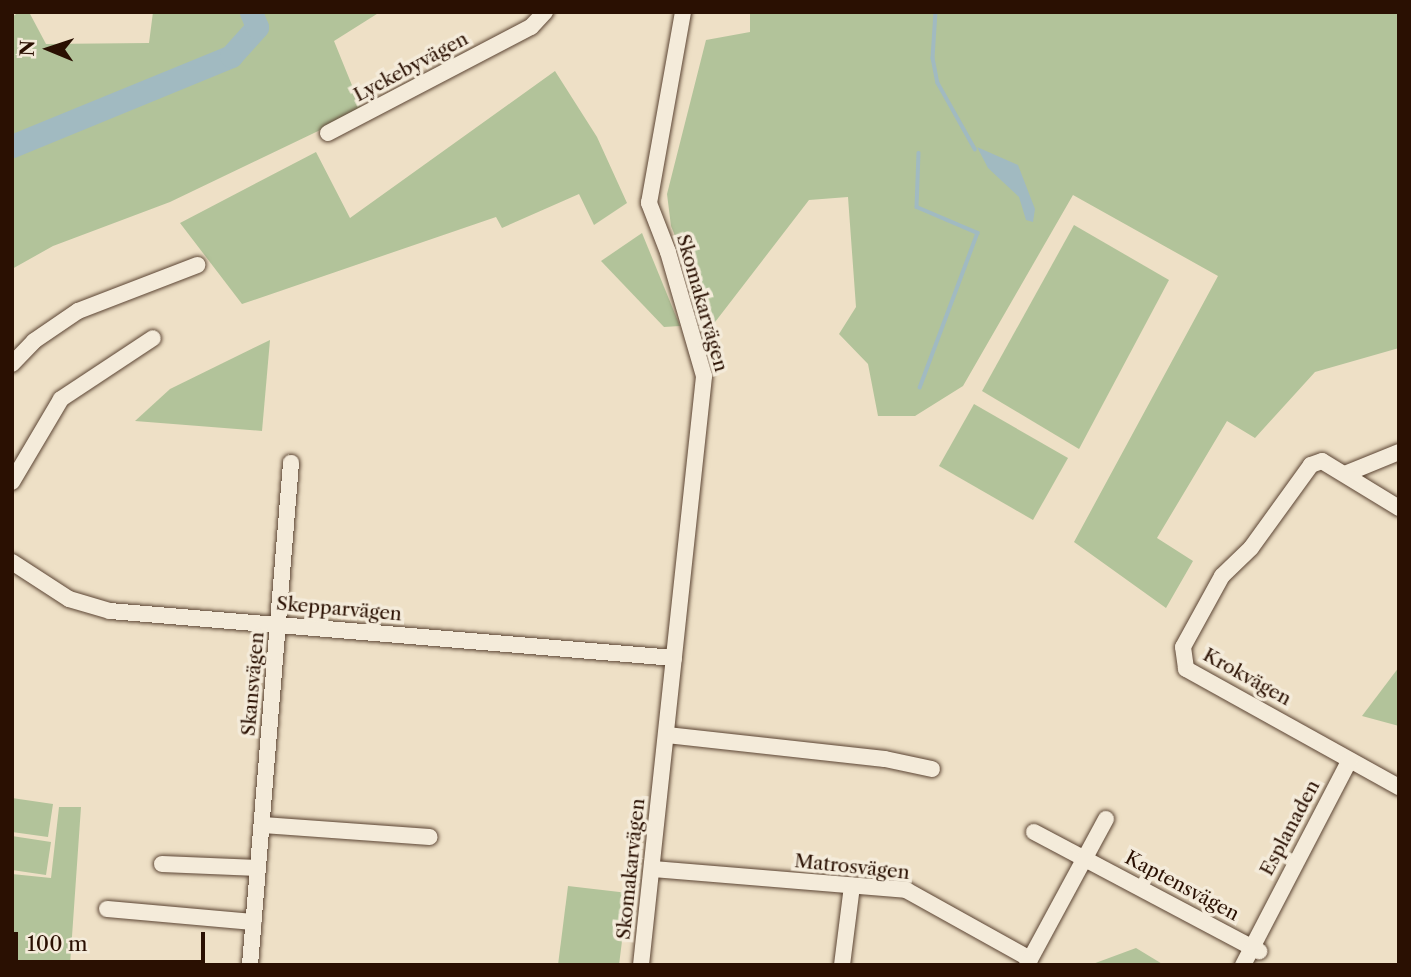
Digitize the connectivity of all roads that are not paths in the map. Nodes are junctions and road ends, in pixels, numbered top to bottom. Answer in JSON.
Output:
{"nodes":[{"id":1,"x":545,"y":12,"type":"edge"},
{"id":2,"x":683,"y":12,"type":"edge"},
{"id":3,"x":328,"y":133,"type":"dead end"},
{"id":4,"x":197,"y":265,"type":"dead end"},
{"id":5,"x":153,"y":338,"type":"dead end"},
{"id":6,"x":12,"y":365,"type":"edge"},
{"id":7,"x":1399,"y":452,"type":"edge"},
{"id":8,"x":291,"y":463,"type":"dead end"},
{"id":9,"x":1345,"y":474,"type":"junction"},
{"id":10,"x":12,"y":482,"type":"edge"},
{"id":11,"x":1399,"y":508,"type":"edge"},
{"id":12,"x":12,"y":562,"type":"edge"},
{"id":13,"x":279,"y":625,"type":"junction"},
{"id":14,"x":674,"y":659,"type":"junction"},
{"id":15,"x":667,"y":735,"type":"junction"},
{"id":16,"x":1349,"y":761,"type":"junction"},
{"id":17,"x":932,"y":769,"type":"dead end"},
{"id":18,"x":1399,"y":787,"type":"edge"},
{"id":19,"x":1106,"y":819,"type":"dead end"},
{"id":20,"x":263,"y":825,"type":"junction"},
{"id":21,"x":1034,"y":832,"type":"dead end"},
{"id":22,"x":430,"y":837,"type":"dead end"},
{"id":23,"x":1085,"y":858,"type":"junction"},
{"id":24,"x":162,"y":864,"type":"dead end"},
{"id":25,"x":258,"y":868,"type":"junction"},
{"id":26,"x":652,"y":869,"type":"junction"},
{"id":27,"x":852,"y":886,"type":"junction"},
{"id":28,"x":107,"y":909,"type":"dead end"},
{"id":29,"x":254,"y":922,"type":"junction"},
{"id":30,"x":1255,"y":949,"type":"junction"},
{"id":31,"x":1028,"y":962,"type":"edge"},
{"id":32,"x":250,"y":965,"type":"edge"},
{"id":33,"x":641,"y":965,"type":"edge"},
{"id":34,"x":842,"y":965,"type":"edge"},
{"id":35,"x":1243,"y":965,"type":"edge"}],
"edges":[{"from":1,"to":3,"type":"street","name":"Lyckebyvägen"},
{"from":2,"to":14,"type":"street","name":"Skomakarvägen"},
{"from":4,"to":6,"type":"street"},
{"from":5,"to":10,"type":"street"},
{"from":7,"to":9,"type":"street"},
{"from":8,"to":13,"type":"street","name":"Skansvägen"},
{"from":9,"to":11,"type":"street","name":"Krokvägen"},
{"from":9,"to":16,"type":"street","name":"Krokvägen"},
{"from":12,"to":13,"type":"street","name":"Skepparvägen"},
{"from":13,"to":14,"type":"street","name":"Skepparvägen"},
{"from":13,"to":20,"type":"street","name":"Skansvägen"},
{"from":14,"to":15,"type":"street","name":"Skomakarvägen"},
{"from":15,"to":17,"type":"street"},
{"from":15,"to":26,"type":"street","name":"Skomakarvägen"},
{"from":16,"to":18,"type":"street"},
{"from":16,"to":30,"type":"street","name":"Esplanaden"},
{"from":19,"to":23,"type":"street"},
{"from":20,"to":22,"type":"street"},
{"from":20,"to":25,"type":"street","name":"Skansvägen"},
{"from":21,"to":23,"type":"street","name":"Kaptensvägen"},
{"from":23,"to":30,"type":"street","name":"Kaptensvägen"},
{"from":23,"to":31,"type":"street"},
{"from":24,"to":25,"type":"street"},
{"from":25,"to":29,"type":"street","name":"Skansvägen"},
{"from":26,"to":27,"type":"street","name":"Matrosvägen"},
{"from":26,"to":33,"type":"street","name":"Skomakarvägen"},
{"from":27,"to":31,"type":"street","name":"Matrosvägen"},
{"from":27,"to":34,"type":"street"},
{"from":28,"to":29,"type":"street"},
{"from":29,"to":32,"type":"street","name":"Skansvägen"},
{"from":30,"to":35,"type":"street","name":"Esplanaden"}]}
